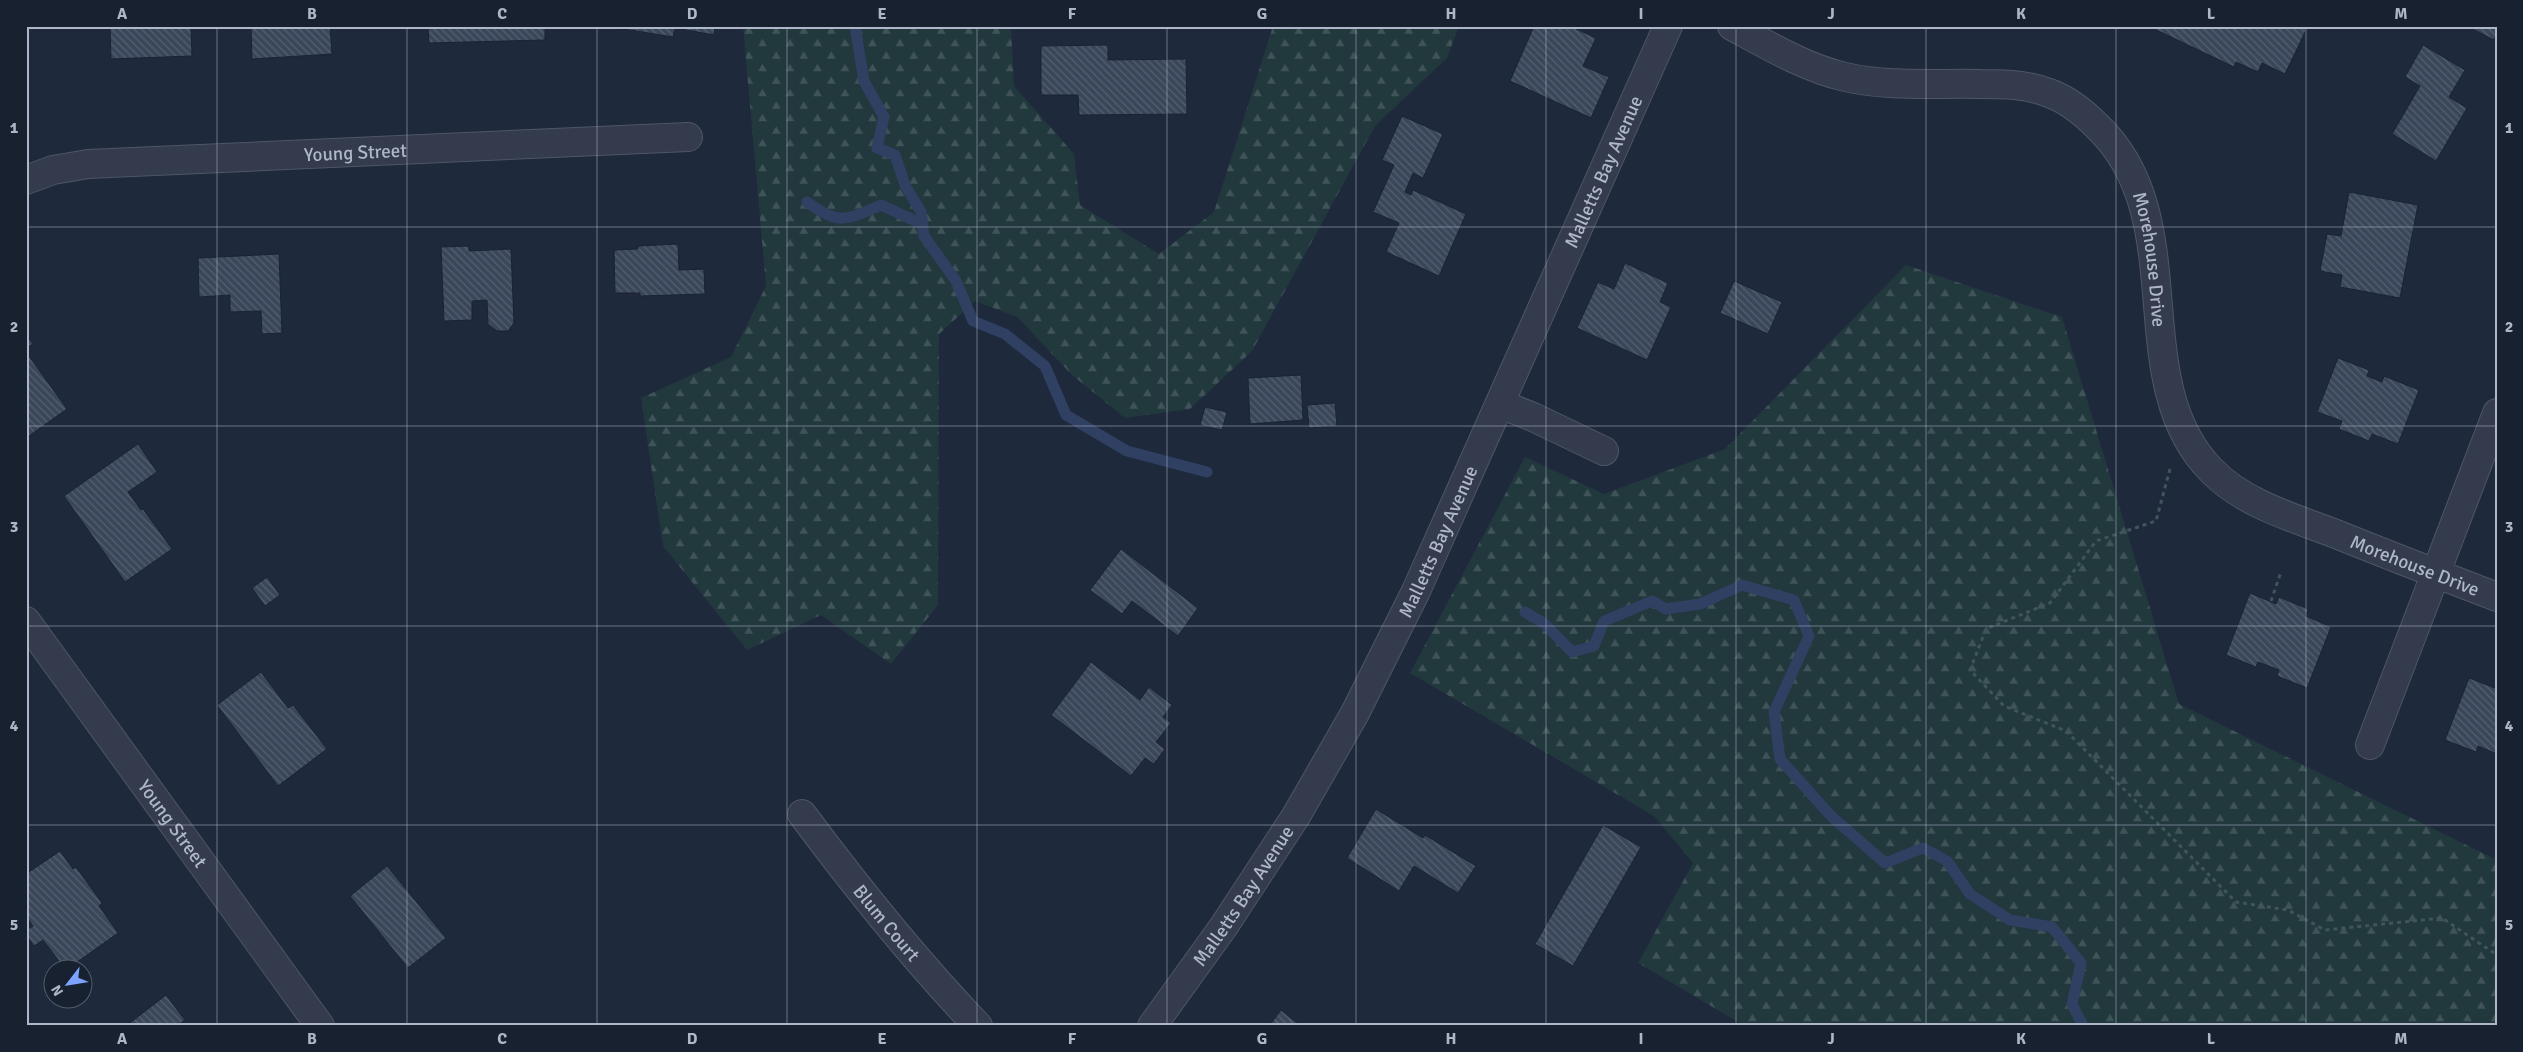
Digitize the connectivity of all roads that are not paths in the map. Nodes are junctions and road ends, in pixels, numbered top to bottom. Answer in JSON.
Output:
{"nodes":[{"id":1,"x":1668,"y":26,"type":"edge"},
{"id":2,"x":1732,"y":26,"type":"edge"},
{"id":3,"x":688,"y":137,"type":"dead end"},
{"id":4,"x":26,"y":180,"type":"edge"},
{"id":5,"x":1500,"y":404,"type":"junction"},
{"id":6,"x":2497,"y":413,"type":"edge"},
{"id":7,"x":1604,"y":450,"type":"dead end"},
{"id":8,"x":2435,"y":573,"type":"junction"},
{"id":9,"x":2497,"y":597,"type":"edge"},
{"id":10,"x":26,"y":621,"type":"edge"},
{"id":11,"x":2370,"y":745,"type":"dead end"},
{"id":12,"x":802,"y":814,"type":"dead end"},
{"id":13,"x":320,"y":1026,"type":"edge"},
{"id":14,"x":978,"y":1026,"type":"edge"},
{"id":15,"x":1152,"y":1026,"type":"edge"}],
"edges":[{"from":1,"to":5,"type":"street","name":"Malletts Bay Avenue"},
{"from":2,"to":8,"type":"street","name":"Morehouse Drive"},
{"from":3,"to":4,"type":"street","name":"Young Street"},
{"from":5,"to":7,"type":"street"},
{"from":5,"to":15,"type":"street","name":"Malletts Bay Avenue"},
{"from":6,"to":8,"type":"street"},
{"from":8,"to":9,"type":"street","name":"Morehouse Drive"},
{"from":8,"to":11,"type":"street"},
{"from":10,"to":13,"type":"street","name":"Young Street"},
{"from":12,"to":14,"type":"street","name":"Blum Court"}]}
